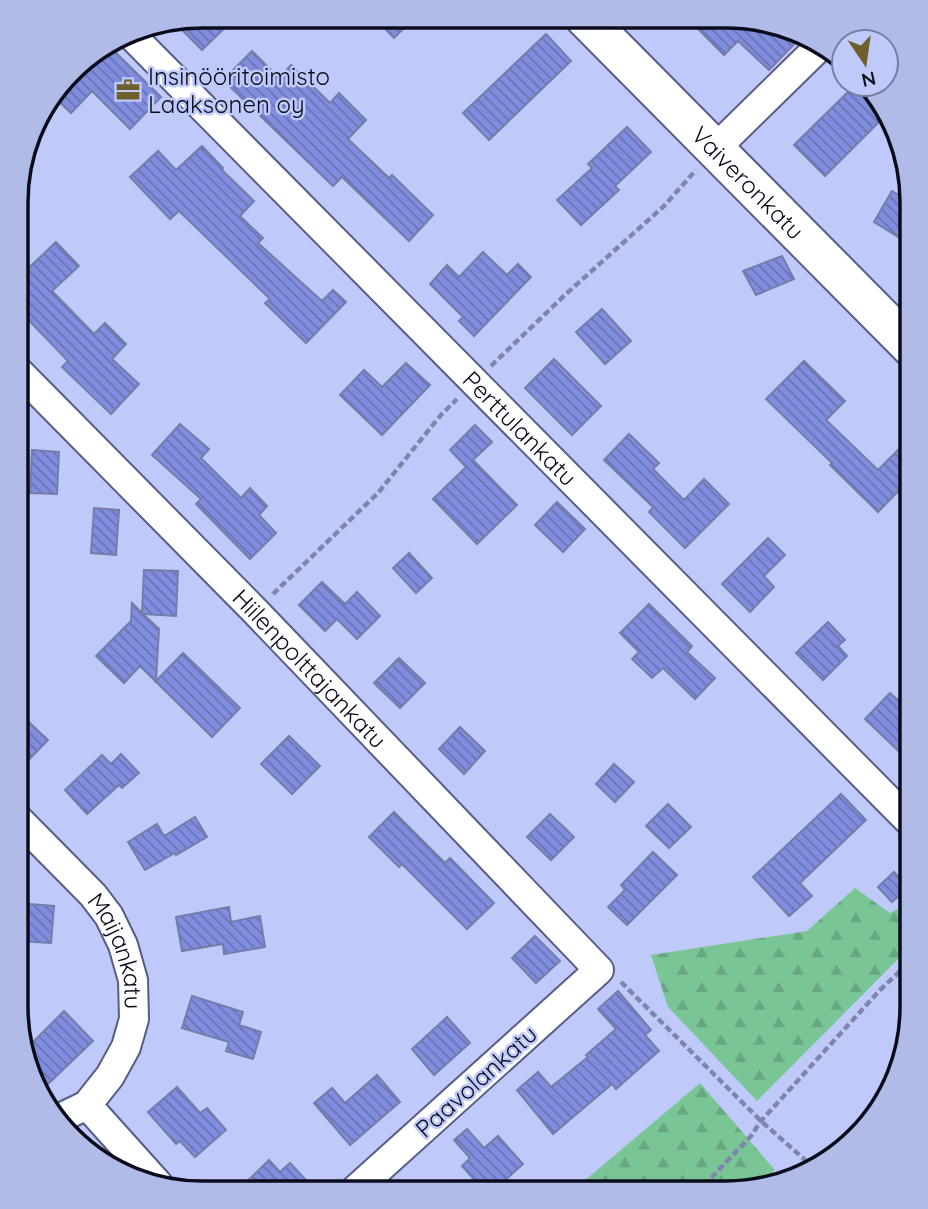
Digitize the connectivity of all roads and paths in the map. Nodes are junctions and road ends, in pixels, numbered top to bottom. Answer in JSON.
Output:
{"nodes":[{"id":1,"x":595,"y":28,"type":"edge"},
{"id":2,"x":137,"y":41,"type":"edge"},
{"id":3,"x":814,"y":52,"type":"edge"},
{"id":4,"x":716,"y":148,"type":"junction"},
{"id":5,"x":900,"y":336,"type":"edge"},
{"id":6,"x":28,"y":381,"type":"edge"},
{"id":7,"x":900,"y":812,"type":"edge"},
{"id":8,"x":28,"y":829,"type":"edge"},
{"id":9,"x":599,"y":970,"type":"junction"},
{"id":10,"x":900,"y":971,"type":"edge"},
{"id":11,"x":87,"y":1105,"type":"junction"},
{"id":12,"x":66,"y":1115,"type":"edge"},
{"id":13,"x":761,"y":1121,"type":"junction"},
{"id":14,"x":806,"y":1161,"type":"edge"},
{"id":15,"x":147,"y":1172,"type":"edge"},
{"id":16,"x":365,"y":1181,"type":"edge"},
{"id":17,"x":708,"y":1181,"type":"edge"}],
"edges":[{"from":1,"to":4,"type":"main road","name":"Vaiveronkatu"},
{"from":2,"to":7,"type":"street","name":"Perttulankatu"},
{"from":3,"to":4,"type":"street"},
{"from":4,"to":5,"type":"main road","name":"Vaiveronkatu"},
{"from":6,"to":9,"type":"street","name":"Hiilenpolttajankatu"},
{"from":8,"to":11,"type":"street","name":"Maijankatu"},
{"from":9,"to":13,"type":"path"},
{"from":9,"to":16,"type":"street","name":"Paavolankatu"},
{"from":10,"to":13,"type":"path"},
{"from":11,"to":12,"type":"street"},
{"from":11,"to":15,"type":"street"},
{"from":13,"to":14,"type":"path"},
{"from":13,"to":17,"type":"path"}]}
